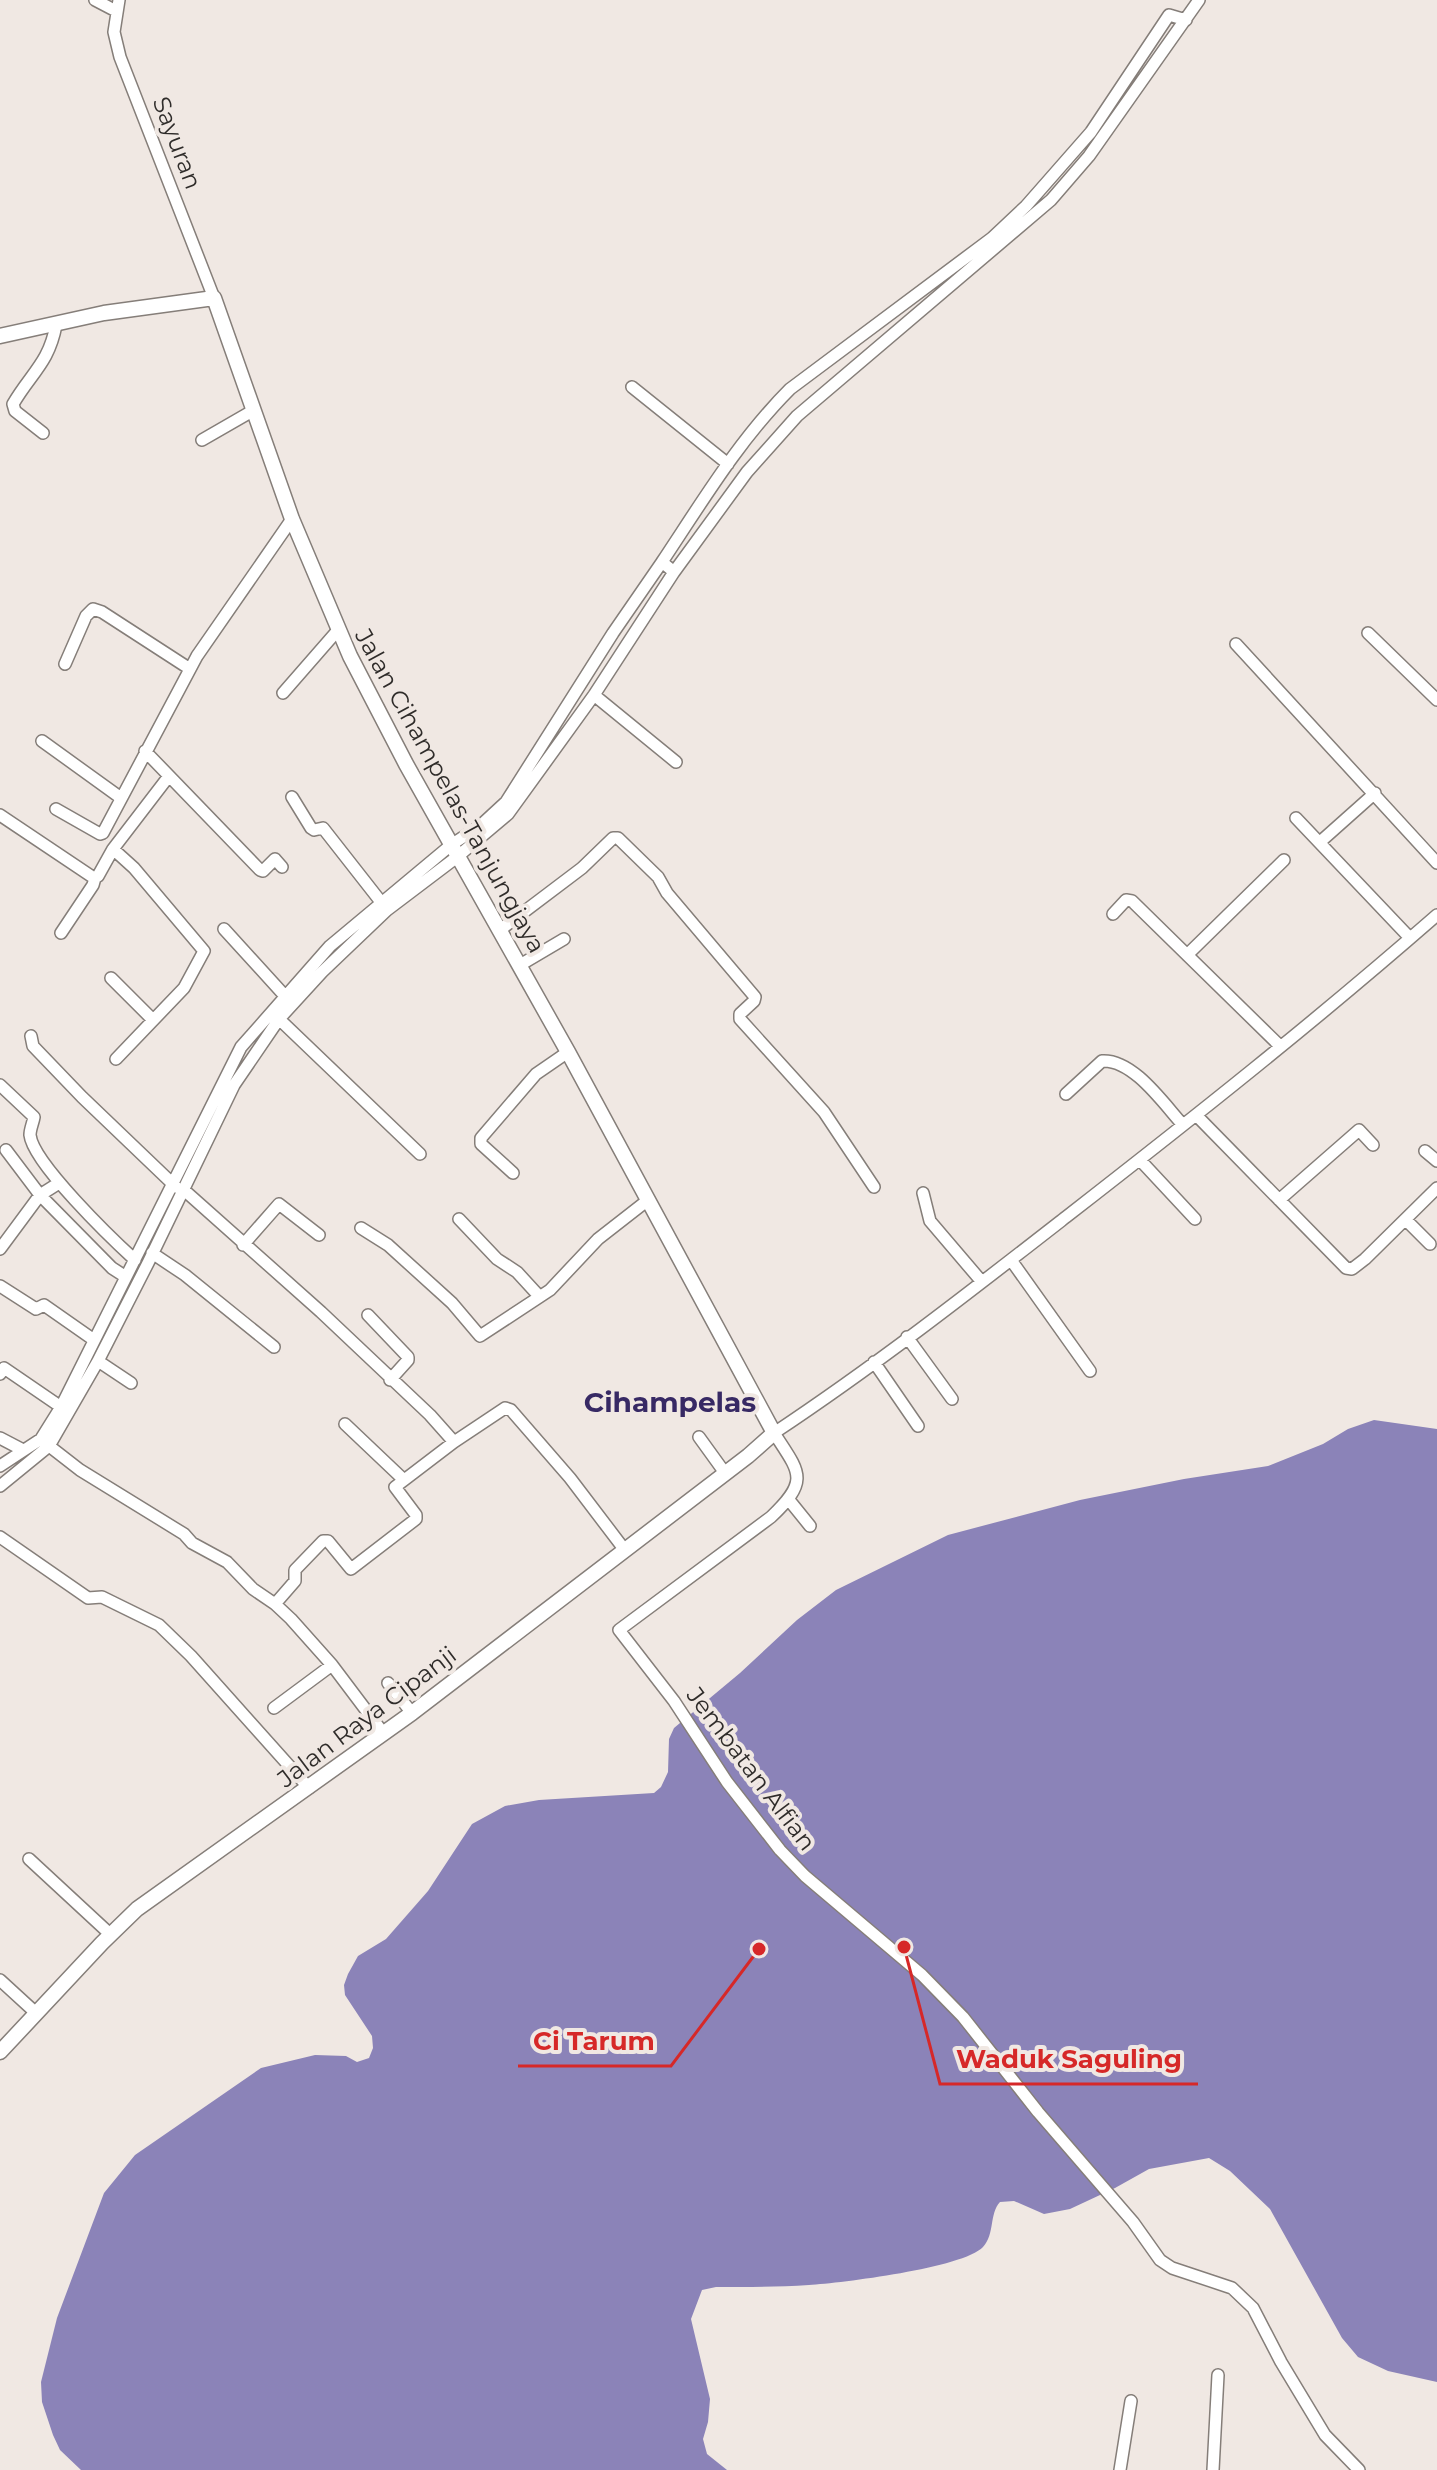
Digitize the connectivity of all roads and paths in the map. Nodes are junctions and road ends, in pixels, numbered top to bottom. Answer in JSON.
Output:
{"nodes":[{"id":1,"x":95,"y":0,"type":"edge"},
{"id":2,"x":1199,"y":0,"type":"edge"},
{"id":3,"x":118,"y":6,"type":"edge"},
{"id":4,"x":1180,"y":17,"type":"junction"},
{"id":5,"x":214,"y":298,"type":"junction"},
{"id":6,"x":56,"y":325,"type":"junction"},
{"id":7,"x":0,"y":336,"type":"edge"},
{"id":8,"x":632,"y":387,"type":"dead end"},
{"id":9,"x":254,"y":410,"type":"junction"},
{"id":10,"x":43,"y":433,"type":"dead end"},
{"id":11,"x":202,"y":440,"type":"dead end"},
{"id":12,"x":728,"y":464,"type":"junction"},
{"id":13,"x":292,"y":519,"type":"junction"},
{"id":14,"x":668,"y":567,"type":"junction"},
{"id":15,"x":338,"y":630,"type":"junction"},
{"id":16,"x":1368,"y":633,"type":"dead end"},
{"id":17,"x":1236,"y":644,"type":"dead end"},
{"id":18,"x":611,"y":653,"type":"junction"},
{"id":19,"x":65,"y":664,"type":"dead end"},
{"id":20,"x":190,"y":669,"type":"junction"},
{"id":21,"x":283,"y":693,"type":"dead end"},
{"id":22,"x":594,"y":695,"type":"junction"},
{"id":23,"x":1437,"y":700,"type":"edge"},
{"id":24,"x":42,"y":741,"type":"dead end"},
{"id":25,"x":145,"y":751,"type":"junction"},
{"id":26,"x":676,"y":762,"type":"dead end"},
{"id":27,"x":169,"y":776,"type":"junction"},
{"id":28,"x":1375,"y":793,"type":"junction"},
{"id":29,"x":292,"y":797,"type":"dead end"},
{"id":30,"x":121,"y":798,"type":"junction"},
{"id":31,"x":56,"y":809,"type":"dead end"},
{"id":32,"x":0,"y":815,"type":"edge"},
{"id":33,"x":1296,"y":818,"type":"dead end"},
{"id":34,"x":1320,"y":842,"type":"junction"},
{"id":35,"x":113,"y":849,"type":"junction"},
{"id":36,"x":454,"y":851,"type":"junction"},
{"id":37,"x":1284,"y":860,"type":"dead end"},
{"id":38,"x":1437,"y":863,"type":"edge"},
{"id":39,"x":282,"y":867,"type":"dead end"},
{"id":40,"x":95,"y":878,"type":"junction"},
{"id":41,"x":381,"y":902,"type":"junction"},
{"id":42,"x":1113,"y":914,"type":"dead end"},
{"id":43,"x":1437,"y":915,"type":"edge"},
{"id":44,"x":224,"y":929,"type":"dead end"},
{"id":45,"x":500,"y":930,"type":"junction"},
{"id":46,"x":61,"y":933,"type":"dead end"},
{"id":47,"x":1410,"y":938,"type":"junction"},
{"id":48,"x":564,"y":939,"type":"dead end"},
{"id":49,"x":334,"y":951,"type":"junction"},
{"id":50,"x":1187,"y":955,"type":"junction"},
{"id":51,"x":520,"y":965,"type":"junction"},
{"id":52,"x":111,"y":978,"type":"dead end"},
{"id":53,"x":285,"y":996,"type":"junction"},
{"id":54,"x":279,"y":1019,"type":"junction"},
{"id":55,"x":153,"y":1020,"type":"junction"},
{"id":56,"x":31,"y":1036,"type":"dead end"},
{"id":57,"x":1280,"y":1046,"type":"junction"},
{"id":58,"x":246,"y":1051,"type":"junction"},
{"id":59,"x":568,"y":1052,"type":"junction"},
{"id":60,"x":116,"y":1059,"type":"dead end"},
{"id":61,"x":0,"y":1085,"type":"edge"},
{"id":62,"x":1066,"y":1094,"type":"dead end"},
{"id":63,"x":1196,"y":1115,"type":"junction"},
{"id":64,"x":1183,"y":1125,"type":"junction"},
{"id":65,"x":1373,"y":1145,"type":"dead end"},
{"id":66,"x":6,"y":1150,"type":"dead end"},
{"id":67,"x":1425,"y":1151,"type":"dead end"},
{"id":68,"x":420,"y":1154,"type":"dead end"},
{"id":69,"x":1140,"y":1160,"type":"junction"},
{"id":70,"x":1437,"y":1161,"type":"edge"},
{"id":71,"x":513,"y":1173,"type":"dead end"},
{"id":72,"x":59,"y":1183,"type":"junction"},
{"id":73,"x":874,"y":1187,"type":"dead end"},
{"id":74,"x":178,"y":1188,"type":"junction"},
{"id":75,"x":1437,"y":1188,"type":"edge"},
{"id":76,"x":923,"y":1193,"type":"dead end"},
{"id":77,"x":40,"y":1195,"type":"junction"},
{"id":78,"x":648,"y":1200,"type":"junction"},
{"id":79,"x":1279,"y":1200,"type":"junction"},
{"id":80,"x":459,"y":1219,"type":"dead end"},
{"id":81,"x":1195,"y":1219,"type":"dead end"},
{"id":82,"x":1406,"y":1220,"type":"junction"},
{"id":83,"x":361,"y":1228,"type":"dead end"},
{"id":84,"x":319,"y":1235,"type":"dead end"},
{"id":85,"x":1430,"y":1244,"type":"dead end"},
{"id":86,"x":243,"y":1245,"type":"junction"},
{"id":87,"x":0,"y":1249,"type":"edge"},
{"id":88,"x":152,"y":1253,"type":"junction"},
{"id":89,"x":135,"y":1260,"type":"junction"},
{"id":90,"x":1011,"y":1260,"type":"junction"},
{"id":91,"x":126,"y":1277,"type":"junction"},
{"id":92,"x":982,"y":1282,"type":"junction"},
{"id":93,"x":0,"y":1286,"type":"edge"},
{"id":94,"x":539,"y":1296,"type":"junction"},
{"id":95,"x":368,"y":1315,"type":"dead end"},
{"id":96,"x":907,"y":1337,"type":"junction"},
{"id":97,"x":94,"y":1340,"type":"junction"},
{"id":98,"x":274,"y":1347,"type":"dead end"},
{"id":99,"x":98,"y":1361,"type":"junction"},
{"id":100,"x":874,"y":1362,"type":"junction"},
{"id":101,"x":1090,"y":1371,"type":"dead end"},
{"id":102,"x":0,"y":1374,"type":"edge"},
{"id":103,"x":390,"y":1380,"type":"junction"},
{"id":104,"x":131,"y":1383,"type":"dead end"},
{"id":105,"x":952,"y":1399,"type":"dead end"},
{"id":106,"x":61,"y":1407,"type":"junction"},
{"id":107,"x":345,"y":1424,"type":"dead end"},
{"id":108,"x":918,"y":1426,"type":"dead end"},
{"id":109,"x":774,"y":1433,"type":"junction"},
{"id":110,"x":699,"y":1437,"type":"dead end"},
{"id":111,"x":0,"y":1438,"type":"edge"},
{"id":112,"x":45,"y":1442,"type":"junction"},
{"id":113,"x":454,"y":1442,"type":"junction"},
{"id":114,"x":23,"y":1450,"type":"junction"},
{"id":115,"x":0,"y":1466,"type":"edge"},
{"id":116,"x":725,"y":1473,"type":"junction"},
{"id":117,"x":404,"y":1480,"type":"junction"},
{"id":118,"x":1,"y":1483,"type":"edge"},
{"id":119,"x":789,"y":1500,"type":"junction"},
{"id":120,"x":810,"y":1526,"type":"dead end"},
{"id":121,"x":0,"y":1537,"type":"edge"},
{"id":122,"x":624,"y":1549,"type":"junction"},
{"id":123,"x":275,"y":1604,"type":"junction"},
{"id":124,"x":332,"y":1665,"type":"junction"},
{"id":125,"x":388,"y":1683,"type":"dead end"},
{"id":126,"x":274,"y":1708,"type":"dead end"},
{"id":127,"x":412,"y":1713,"type":"junction"},
{"id":128,"x":384,"y":1734,"type":"junction"},
{"id":129,"x":309,"y":1788,"type":"junction"},
{"id":130,"x":29,"y":1859,"type":"dead end"},
{"id":131,"x":110,"y":1934,"type":"junction"},
{"id":132,"x":0,"y":1980,"type":"edge"},
{"id":133,"x":36,"y":2013,"type":"junction"},
{"id":134,"x":0,"y":2052,"type":"edge"},
{"id":135,"x":1218,"y":2375,"type":"dead end"},
{"id":136,"x":1131,"y":2401,"type":"dead end"},
{"id":137,"x":1120,"y":2470,"type":"edge"},
{"id":138,"x":1213,"y":2470,"type":"edge"},
{"id":139,"x":1359,"y":2470,"type":"edge"}],
"edges":[{"from":1,"to":3,"type":"street"},
{"from":2,"to":4,"type":"street"},
{"from":3,"to":5,"type":"street","name":"Sayuran"},
{"from":4,"to":12,"type":"street"},
{"from":4,"to":14,"type":"street"},
{"from":5,"to":6,"type":"main road"},
{"from":5,"to":9,"type":"main road","name":"Jalan Cihampelas-Tanjungjaya"},
{"from":6,"to":7,"type":"main road"},
{"from":6,"to":10,"type":"street"},
{"from":8,"to":12,"type":"street"},
{"from":9,"to":11,"type":"street"},
{"from":9,"to":13,"type":"main road","name":"Jalan Cihampelas-Tanjungjaya"},
{"from":12,"to":14,"type":"street"},
{"from":13,"to":15,"type":"main road","name":"Jalan Cihampelas-Tanjungjaya"},
{"from":13,"to":20,"type":"street"},
{"from":14,"to":18,"type":"street"},
{"from":14,"to":18,"type":"street"},
{"from":15,"to":21,"type":"street"},
{"from":15,"to":36,"type":"main road","name":"Jalan Cihampelas-Tanjungjaya"},
{"from":16,"to":23,"type":"street"},
{"from":17,"to":28,"type":"street"},
{"from":18,"to":22,"type":"street"},
{"from":18,"to":36,"type":"street"},
{"from":19,"to":20,"type":"street"},
{"from":20,"to":25,"type":"street"},
{"from":22,"to":26,"type":"street"},
{"from":22,"to":36,"type":"street"},
{"from":24,"to":30,"type":"street"},
{"from":25,"to":27,"type":"street"},
{"from":25,"to":30,"type":"street"},
{"from":27,"to":35,"type":"street"},
{"from":27,"to":39,"type":"street"},
{"from":28,"to":34,"type":"street"},
{"from":28,"to":38,"type":"street"},
{"from":29,"to":41,"type":"street"},
{"from":30,"to":31,"type":"street"},
{"from":32,"to":40,"type":"street"},
{"from":33,"to":34,"type":"street"},
{"from":34,"to":47,"type":"street"},
{"from":35,"to":40,"type":"street"},
{"from":35,"to":55,"type":"street"},
{"from":36,"to":41,"type":"street"},
{"from":36,"to":45,"type":"main road","name":"Jalan Cihampelas-Tanjungjaya"},
{"from":36,"to":49,"type":"street"},
{"from":37,"to":50,"type":"street"},
{"from":40,"to":46,"type":"street"},
{"from":41,"to":49,"type":"street"},
{"from":42,"to":50,"type":"street"},
{"from":43,"to":47,"type":"street"},
{"from":44,"to":53,"type":"street"},
{"from":45,"to":51,"type":"main road","name":"Jalan Cihampelas-Tanjungjaya"},
{"from":45,"to":73,"type":"street"},
{"from":47,"to":57,"type":"street"},
{"from":48,"to":51,"type":"street"},
{"from":49,"to":53,"type":"street"},
{"from":49,"to":54,"type":"street"},
{"from":50,"to":57,"type":"street"},
{"from":51,"to":59,"type":"main road","name":"Jalan Cihampelas-Tanjungjaya"},
{"from":52,"to":55,"type":"street"},
{"from":53,"to":58,"type":"street"},
{"from":54,"to":58,"type":"street"},
{"from":54,"to":68,"type":"street"},
{"from":55,"to":60,"type":"street"},
{"from":56,"to":74,"type":"street"},
{"from":57,"to":63,"type":"street"},
{"from":58,"to":74,"type":"street"},
{"from":59,"to":71,"type":"street"},
{"from":59,"to":78,"type":"main road","name":"Jalan Cihampelas-Tanjungjaya"},
{"from":61,"to":72,"type":"street"},
{"from":62,"to":64,"type":"street"},
{"from":63,"to":64,"type":"street"},
{"from":63,"to":79,"type":"street"},
{"from":64,"to":69,"type":"street"},
{"from":65,"to":79,"type":"street"},
{"from":66,"to":77,"type":"street"},
{"from":67,"to":70,"type":"street"},
{"from":69,"to":81,"type":"street"},
{"from":69,"to":90,"type":"street"},
{"from":72,"to":77,"type":"street"},
{"from":72,"to":89,"type":"street"},
{"from":74,"to":86,"type":"street"},
{"from":74,"to":88,"type":"street"},
{"from":74,"to":89,"type":"street"},
{"from":75,"to":82,"type":"street"},
{"from":76,"to":92,"type":"street"},
{"from":77,"to":87,"type":"street"},
{"from":77,"to":91,"type":"street"},
{"from":78,"to":94,"type":"street"},
{"from":78,"to":109,"type":"main road","name":"Jalan Cihampelas-Tanjungjaya"},
{"from":79,"to":82,"type":"street"},
{"from":80,"to":94,"type":"street"},
{"from":82,"to":85,"type":"street"},
{"from":83,"to":94,"type":"street"},
{"from":84,"to":86,"type":"street"},
{"from":86,"to":103,"type":"street"},
{"from":88,"to":98,"type":"street"},
{"from":88,"to":99,"type":"street"},
{"from":89,"to":91,"type":"street"},
{"from":90,"to":92,"type":"street"},
{"from":90,"to":101,"type":"street"},
{"from":91,"to":97,"type":"street"},
{"from":92,"to":96,"type":"street"},
{"from":93,"to":97,"type":"street"},
{"from":95,"to":103,"type":"street"},
{"from":96,"to":100,"type":"street"},
{"from":96,"to":105,"type":"street"},
{"from":97,"to":106,"type":"street"},
{"from":99,"to":104,"type":"street"},
{"from":99,"to":112,"type":"street"},
{"from":100,"to":108,"type":"street"},
{"from":100,"to":109,"type":"street"},
{"from":102,"to":106,"type":"street"},
{"from":103,"to":113,"type":"street"},
{"from":106,"to":112,"type":"street"},
{"from":107,"to":117,"type":"street"},
{"from":109,"to":116,"type":"main road","name":"Jalan Raya Cipanji"},
{"from":109,"to":119,"type":"street"},
{"from":110,"to":116,"type":"street"},
{"from":111,"to":114,"type":"street"},
{"from":112,"to":114,"type":"street"},
{"from":112,"to":118,"type":"street"},
{"from":112,"to":123,"type":"street"},
{"from":113,"to":117,"type":"street"},
{"from":113,"to":122,"type":"street"},
{"from":114,"to":115,"type":"street"},
{"from":116,"to":122,"type":"main road","name":"Jalan Raya Cipanji"},
{"from":117,"to":123,"type":"street"},
{"from":119,"to":120,"type":"street"},
{"from":119,"to":139,"type":"street","name":"Jembatan Alfian"},
{"from":121,"to":129,"type":"street"},
{"from":122,"to":127,"type":"main road","name":"Jalan Raya Cipanji"},
{"from":123,"to":124,"type":"street"},
{"from":124,"to":126,"type":"street"},
{"from":124,"to":128,"type":"street"},
{"from":125,"to":127,"type":"street"},
{"from":127,"to":128,"type":"main road","name":"Jalan Raya Cipanji"},
{"from":128,"to":129,"type":"main road","name":"Jalan Raya Cipanji"},
{"from":129,"to":131,"type":"main road","name":"Jalan Raya Cipanji"},
{"from":130,"to":131,"type":"street"},
{"from":131,"to":133,"type":"main road","name":"Jalan Raya Cipanji"},
{"from":132,"to":133,"type":"street"},
{"from":133,"to":134,"type":"main road","name":"Jalan Raya Cipanji"},
{"from":135,"to":138,"type":"street"},
{"from":136,"to":137,"type":"street"}]}
